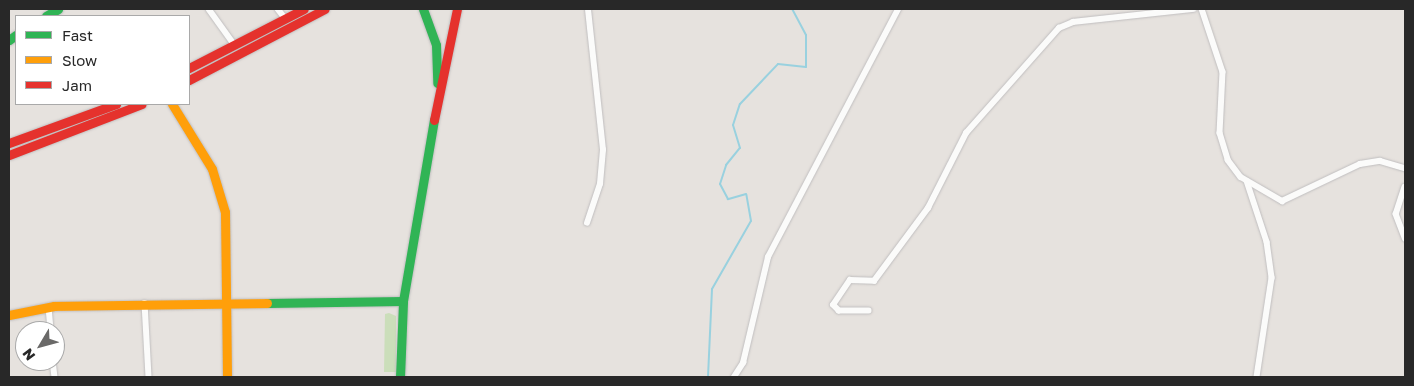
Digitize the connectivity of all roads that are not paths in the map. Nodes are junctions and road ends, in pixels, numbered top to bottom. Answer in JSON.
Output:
{"nodes":[{"id":1,"x":209,"y":9,"type":"edge"},
{"id":2,"x":278,"y":9,"type":"edge"},
{"id":3,"x":304,"y":9,"type":"edge"},
{"id":4,"x":325,"y":9,"type":"edge"},
{"id":5,"x":423,"y":9,"type":"edge"},
{"id":6,"x":457,"y":9,"type":"edge"},
{"id":7,"x":588,"y":9,"type":"edge"},
{"id":8,"x":898,"y":9,"type":"edge"},
{"id":9,"x":1193,"y":9,"type":"edge"},
{"id":10,"x":1202,"y":9,"type":"edge"},
{"id":11,"x":285,"y":18,"type":"junction"},
{"id":12,"x":234,"y":44,"type":"junction"},
{"id":13,"x":190,"y":67,"type":"edge"},
{"id":14,"x":190,"y":79,"type":"edge"},
{"id":15,"x":437,"y":100,"type":"junction"},
{"id":16,"x":113,"y":105,"type":"edge"},
{"id":17,"x":139,"y":105,"type":"edge"},
{"id":18,"x":173,"y":105,"type":"edge"},
{"id":19,"x":9,"y":143,"type":"edge"},
{"id":20,"x":9,"y":156,"type":"edge"},
{"id":21,"x":1405,"y":168,"type":"edge"},
{"id":22,"x":1247,"y":181,"type":"junction"},
{"id":23,"x":1405,"y":187,"type":"edge"},
{"id":24,"x":587,"y":223,"type":"dead end"},
{"id":25,"x":1405,"y":238,"type":"edge"},
{"id":26,"x":403,"y":301,"type":"junction"},
{"id":27,"x":145,"y":303,"type":"junction"},
{"id":28,"x":228,"y":304,"type":"junction"},
{"id":29,"x":49,"y":306,"type":"junction"},
{"id":30,"x":869,"y":312,"type":"dead end"},
{"id":31,"x":9,"y":315,"type":"edge"},
{"id":32,"x":50,"y":321,"type":"edge"},
{"id":33,"x":149,"y":377,"type":"edge"},
{"id":34,"x":227,"y":377,"type":"edge"},
{"id":35,"x":400,"y":377,"type":"edge"},
{"id":36,"x":734,"y":377,"type":"edge"},
{"id":37,"x":1258,"y":377,"type":"edge"}],
"edges":[{"from":1,"to":12,"type":"street"},
{"from":2,"to":11,"type":"street"},
{"from":3,"to":11,"type":"main road"},
{"from":4,"to":14,"type":"main road"},
{"from":5,"to":15,"type":"main road"},
{"from":6,"to":15,"type":"main road"},
{"from":7,"to":24,"type":"street"},
{"from":8,"to":36,"type":"street"},
{"from":9,"to":30,"type":"street"},
{"from":10,"to":22,"type":"street"},
{"from":11,"to":12,"type":"main road"},
{"from":12,"to":13,"type":"main road"},
{"from":15,"to":26,"type":"main road"},
{"from":16,"to":19,"type":"main road"},
{"from":17,"to":20,"type":"main road"},
{"from":18,"to":28,"type":"main road"},
{"from":21,"to":22,"type":"street"},
{"from":22,"to":37,"type":"street"},
{"from":23,"to":25,"type":"street"},
{"from":26,"to":28,"type":"main road"},
{"from":26,"to":35,"type":"main road"},
{"from":27,"to":28,"type":"main road"},
{"from":27,"to":29,"type":"main road"},
{"from":27,"to":33,"type":"street"},
{"from":28,"to":34,"type":"main road"},
{"from":29,"to":31,"type":"main road"},
{"from":29,"to":32,"type":"street"}]}
